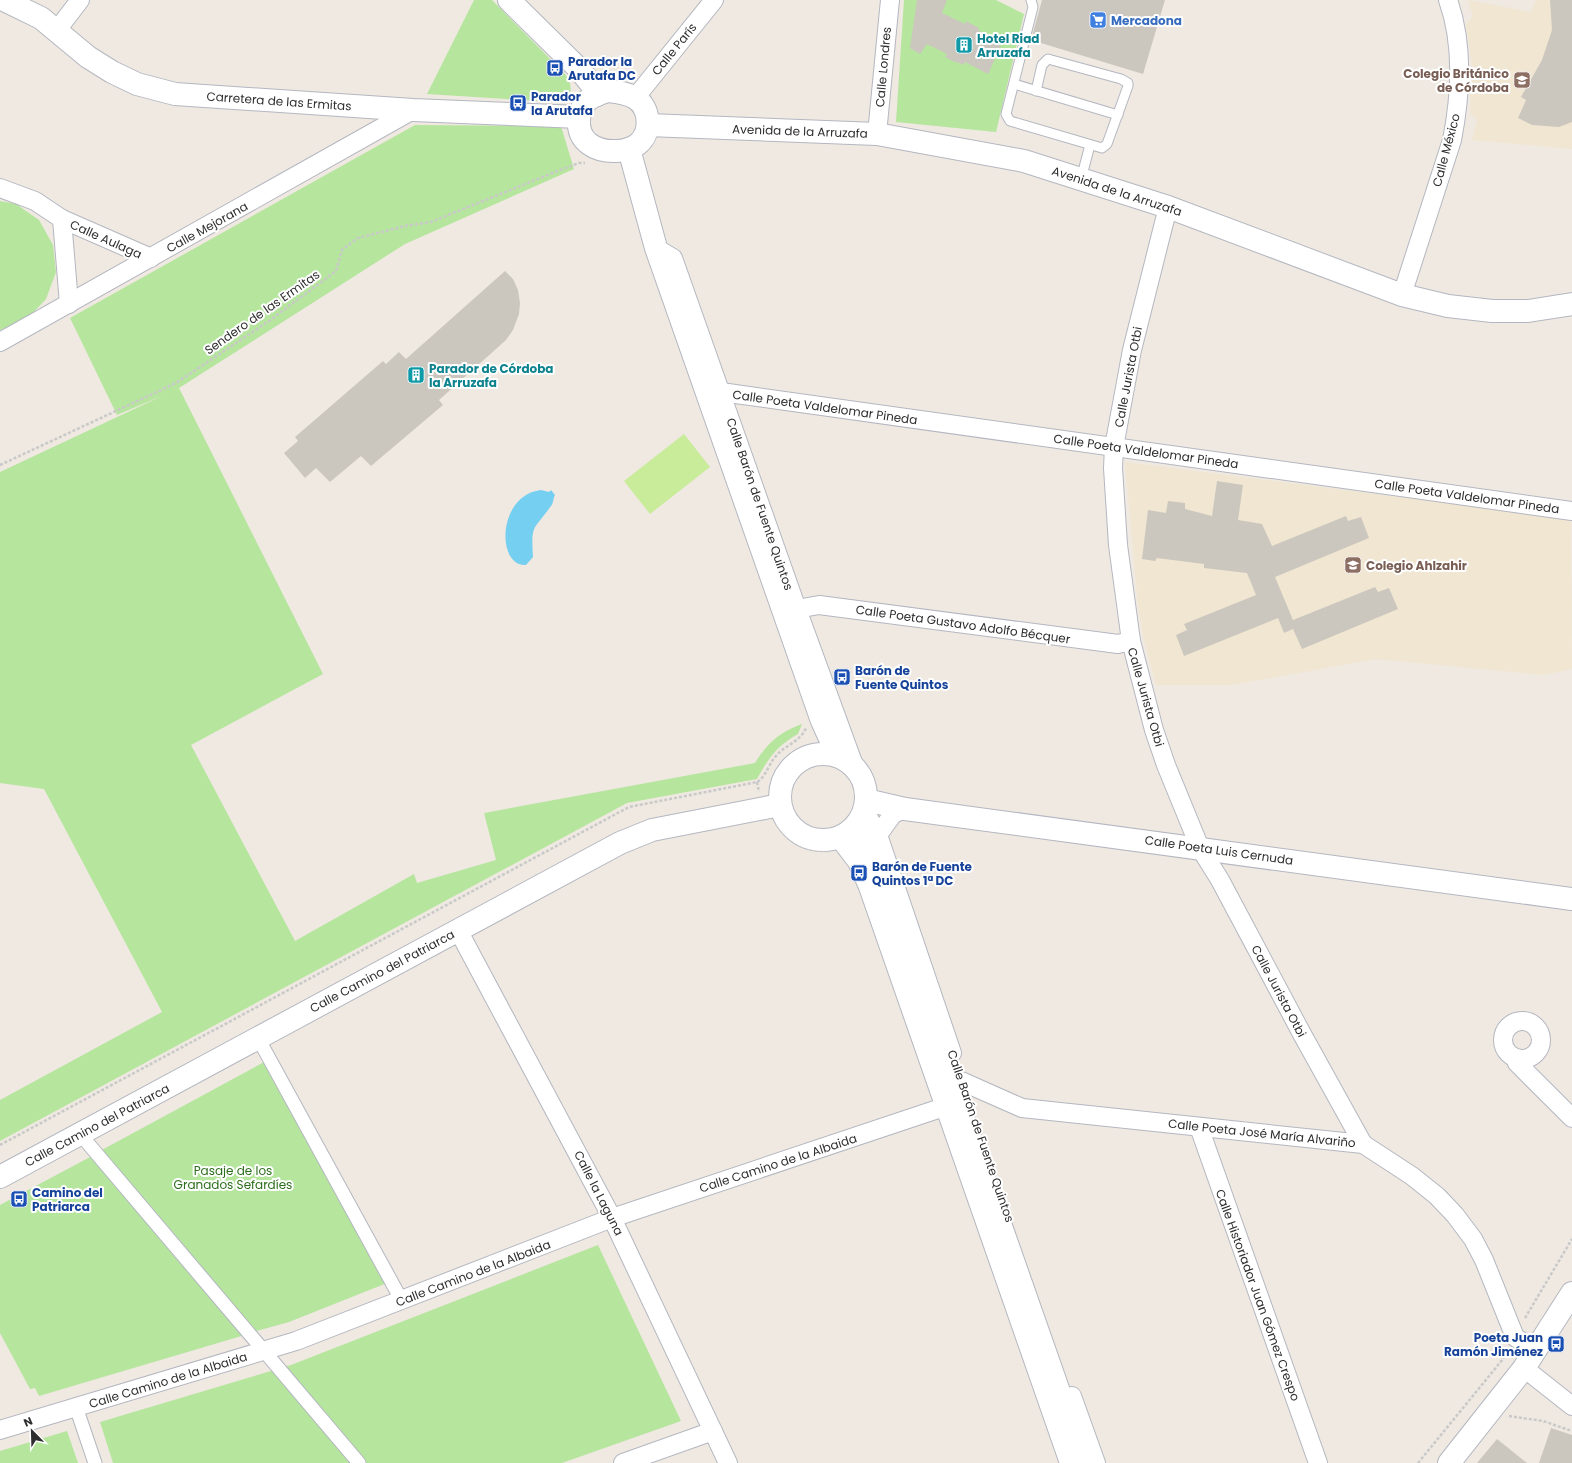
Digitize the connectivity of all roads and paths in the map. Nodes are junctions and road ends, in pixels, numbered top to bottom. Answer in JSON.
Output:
{"nodes":[{"id":1,"x":80,"y":0,"type":"edge"},
{"id":2,"x":509,"y":0,"type":"edge"},
{"id":3,"x":714,"y":0,"type":"edge"},
{"id":4,"x":890,"y":0,"type":"edge"},
{"id":5,"x":1031,"y":0,"type":"edge"},
{"id":6,"x":1448,"y":0,"type":"edge"},
{"id":7,"x":12,"y":2,"type":"edge"},
{"id":8,"x":57,"y":30,"type":"junction"},
{"id":9,"x":1014,"y":84,"type":"junction"},
{"id":10,"x":1036,"y":91,"type":"junction"},
{"id":11,"x":597,"y":94,"type":"junction"},
{"id":12,"x":635,"y":98,"type":"junction"},
{"id":13,"x":413,"y":110,"type":"junction"},
{"id":14,"x":1118,"y":115,"type":"junction"},
{"id":15,"x":579,"y":117,"type":"junction"},
{"id":16,"x":648,"y":125,"type":"junction"},
{"id":17,"x":877,"y":134,"type":"junction"},
{"id":18,"x":1090,"y":145,"type":"junction"},
{"id":19,"x":629,"y":149,"type":"junction"},
{"id":20,"x":590,"y":163,"type":"dead end"},
{"id":21,"x":1081,"y":179,"type":"junction"},
{"id":22,"x":0,"y":188,"type":"edge"},
{"id":23,"x":1168,"y":207,"type":"junction"},
{"id":24,"x":62,"y":219,"type":"junction"},
{"id":25,"x":656,"y":248,"type":"junction"},
{"id":26,"x":150,"y":258,"type":"junction"},
{"id":27,"x":1402,"y":295,"type":"junction"},
{"id":28,"x":69,"y":304,"type":"junction"},
{"id":29,"x":1572,"y":304,"type":"edge"},
{"id":30,"x":0,"y":342,"type":"edge"},
{"id":31,"x":720,"y":392,"type":"junction"},
{"id":32,"x":1114,"y":447,"type":"junction"},
{"id":33,"x":0,"y":465,"type":"edge"},
{"id":34,"x":1572,"y":511,"type":"edge"},
{"id":35,"x":797,"y":609,"type":"junction"},
{"id":36,"x":1131,"y":642,"type":"junction"},
{"id":37,"x":822,"y":721,"type":"junction"},
{"id":38,"x":811,"y":755,"type":"junction"},
{"id":39,"x":838,"y":756,"type":"junction"},
{"id":40,"x":855,"y":768,"type":"junction"},
{"id":41,"x":905,"y":809,"type":"junction"},
{"id":42,"x":776,"y":813,"type":"junction"},
{"id":43,"x":852,"y":825,"type":"junction"},
{"id":44,"x":878,"y":834,"type":"junction"},
{"id":45,"x":1200,"y":848,"type":"junction"},
{"id":46,"x":1572,"y":899,"type":"edge"},
{"id":47,"x":458,"y":930,"type":"junction"},
{"id":48,"x":258,"y":1038,"type":"junction"},
{"id":49,"x":1515,"y":1058,"type":"dead end"},
{"id":50,"x":961,"y":1081,"type":"junction"},
{"id":51,"x":944,"y":1107,"type":"junction"},
{"id":52,"x":1572,"y":1118,"type":"edge"},
{"id":53,"x":1199,"y":1127,"type":"junction"},
{"id":54,"x":80,"y":1134,"type":"junction"},
{"id":55,"x":1363,"y":1144,"type":"junction"},
{"id":56,"x":0,"y":1145,"type":"edge"},
{"id":57,"x":0,"y":1177,"type":"edge"},
{"id":58,"x":612,"y":1218,"type":"junction"},
{"id":59,"x":1572,"y":1239,"type":"edge"},
{"id":60,"x":1572,"y":1293,"type":"edge"},
{"id":61,"x":402,"y":1300,"type":"junction"},
{"id":62,"x":1515,"y":1337,"type":"junction"},
{"id":63,"x":264,"y":1351,"type":"junction"},
{"id":64,"x":1530,"y":1360,"type":"junction"},
{"id":65,"x":1572,"y":1406,"type":"edge"},
{"id":66,"x":76,"y":1407,"type":"junction"},
{"id":67,"x":1504,"y":1422,"type":"dead end"},
{"id":68,"x":0,"y":1430,"type":"edge"},
{"id":69,"x":713,"y":1431,"type":"junction"},
{"id":70,"x":1572,"y":1431,"type":"edge"},
{"id":71,"x":95,"y":1463,"type":"edge"},
{"id":72,"x":359,"y":1463,"type":"edge"},
{"id":73,"x":623,"y":1463,"type":"edge"},
{"id":74,"x":728,"y":1463,"type":"edge"},
{"id":75,"x":1069,"y":1463,"type":"edge"},
{"id":76,"x":1084,"y":1463,"type":"edge"},
{"id":77,"x":1096,"y":1463,"type":"edge"},
{"id":78,"x":1318,"y":1463,"type":"edge"},
{"id":79,"x":1418,"y":1463,"type":"edge"},
{"id":80,"x":1448,"y":1463,"type":"edge"}],
"edges":[{"from":1,"to":8,"type":"street"},
{"from":2,"to":11,"type":"street"},
{"from":3,"to":12,"type":"street","name":"Calle París"},
{"from":4,"to":17,"type":"street","name":"Calle Londres"},
{"from":5,"to":9,"type":"lane"},
{"from":6,"to":27,"type":"street","name":"Calle México"},
{"from":7,"to":8,"type":"street","name":"Carretera de las Ermitas"},
{"from":8,"to":13,"type":"street","name":"Carretera de las Ermitas"},
{"from":9,"to":10,"type":"lane"},
{"from":9,"to":18,"type":"lane"},
{"from":10,"to":14,"type":"lane"},
{"from":10,"to":14,"type":"lane"},
{"from":11,"to":12,"type":"street"},
{"from":11,"to":15,"type":"street"},
{"from":12,"to":16,"type":"street"},
{"from":13,"to":15,"type":"street","name":"Carretera de las Ermitas"},
{"from":13,"to":26,"type":"street","name":"Calle Mejorana"},
{"from":14,"to":18,"type":"lane"},
{"from":15,"to":19,"type":"street"},
{"from":16,"to":17,"type":"street","name":"Avenida de la Arruzafa"},
{"from":16,"to":19,"type":"street"},
{"from":17,"to":21,"type":"street","name":"Avenida de la Arruzafa"},
{"from":18,"to":21,"type":"lane"},
{"from":19,"to":25,"type":"street","name":"Calle Barón de Fuente Quintos"},
{"from":20,"to":33,"type":"path","name":"Sendero de las Ermitas"},
{"from":21,"to":23,"type":"street","name":"Avenida de la Arruzafa"},
{"from":22,"to":24,"type":"street","name":"Calle Aulaga"},
{"from":23,"to":27,"type":"street","name":"Avenida de la Arruzafa"},
{"from":23,"to":32,"type":"street","name":"Calle Jurista Otbi"},
{"from":24,"to":26,"type":"street","name":"Calle Aulaga"},
{"from":24,"to":28,"type":"street","name":"Calle Aulaga"},
{"from":25,"to":31,"type":"street","name":"Calle Barón de Fuente Quintos"},
{"from":25,"to":37,"type":"street","name":"Calle Barón de Fuente Quintos"},
{"from":26,"to":28,"type":"street","name":"Calle Mejorana"},
{"from":27,"to":29,"type":"street","name":"Avenida de la Arruzafa"},
{"from":28,"to":30,"type":"street","name":"Calle Mejorana"},
{"from":31,"to":32,"type":"street","name":"Calle Poeta Valdelomar Pineda"},
{"from":31,"to":35,"type":"street","name":"Calle Barón de Fuente Quintos"},
{"from":32,"to":34,"type":"street","name":"Calle Poeta Valdelomar Pineda"},
{"from":32,"to":36,"type":"street","name":"Calle Jurista Otbi"},
{"from":35,"to":36,"type":"street","name":"Calle Poeta Gustavo Adolfo Bécquer"},
{"from":35,"to":40,"type":"street","name":"Calle Barón de Fuente Quintos"},
{"from":36,"to":45,"type":"street","name":"Calle Jurista Otbi"},
{"from":37,"to":38,"type":"street"},
{"from":37,"to":39,"type":"street","name":"Calle Barón de Fuente Quintos"},
{"from":37,"to":56,"type":"path"},
{"from":38,"to":39,"type":"street"},
{"from":38,"to":42,"type":"street"},
{"from":39,"to":40,"type":"street"},
{"from":40,"to":43,"type":"street"},
{"from":41,"to":43,"type":"street","name":"Calle Poeta Luis Cernuda"},
{"from":41,"to":44,"type":"street"},
{"from":41,"to":45,"type":"street","name":"Calle Poeta Luis Cernuda"},
{"from":42,"to":43,"type":"street"},
{"from":42,"to":43,"type":"path"},
{"from":42,"to":47,"type":"street","name":"Calle Camino del Patriarca"},
{"from":43,"to":44,"type":"street","name":"Calle Barón de Fuente Quintos"},
{"from":43,"to":51,"type":"street","name":"Calle Barón de Fuente Quintos"},
{"from":43,"to":76,"type":"street","name":"Calle Barón de Fuente Quintos"},
{"from":44,"to":50,"type":"street","name":"Calle Barón de Fuente Quintos"},
{"from":45,"to":46,"type":"street","name":"Calle Poeta Luis Cernuda"},
{"from":45,"to":55,"type":"street","name":"Calle Jurista Otbi"},
{"from":47,"to":48,"type":"street","name":"Calle Camino del Patriarca"},
{"from":47,"to":58,"type":"street","name":"Calle la Laguna"},
{"from":48,"to":54,"type":"street","name":"Calle Camino del Patriarca"},
{"from":48,"to":61,"type":"street"},
{"from":49,"to":52,"type":"street"},
{"from":50,"to":53,"type":"street","name":"Calle Poeta José María Alvariño"},
{"from":50,"to":77,"type":"street","name":"Calle Barón de Fuente Quintos"},
{"from":51,"to":58,"type":"street","name":"Calle Camino de la Albaida"},
{"from":51,"to":75,"type":"street","name":"Calle Barón de Fuente Quintos"},
{"from":53,"to":55,"type":"street","name":"Calle Poeta José María Alvariño"},
{"from":53,"to":78,"type":"street","name":"Calle Historiador Juan Gómez Crespo"},
{"from":54,"to":57,"type":"street","name":"Calle Camino del Patriarca"},
{"from":54,"to":63,"type":"street"},
{"from":55,"to":62,"type":"street","name":"Calle Poeta José María Alvariño"},
{"from":58,"to":61,"type":"street","name":"Calle Camino de la Albaida"},
{"from":58,"to":69,"type":"street","name":"Calle la Laguna"},
{"from":59,"to":62,"type":"path"},
{"from":60,"to":64,"type":"street"},
{"from":61,"to":63,"type":"street","name":"Calle Camino de la Albaida"},
{"from":62,"to":64,"type":"street"},
{"from":62,"to":79,"type":"path"},
{"from":63,"to":66,"type":"street","name":"Calle Camino de la Albaida"},
{"from":63,"to":72,"type":"street"},
{"from":64,"to":65,"type":"street"},
{"from":64,"to":80,"type":"street"},
{"from":66,"to":68,"type":"street","name":"Calle Camino de la Albaida"},
{"from":66,"to":71,"type":"street"},
{"from":67,"to":70,"type":"path"},
{"from":69,"to":73,"type":"street"},
{"from":69,"to":74,"type":"street","name":"Calle la Laguna"}]}
